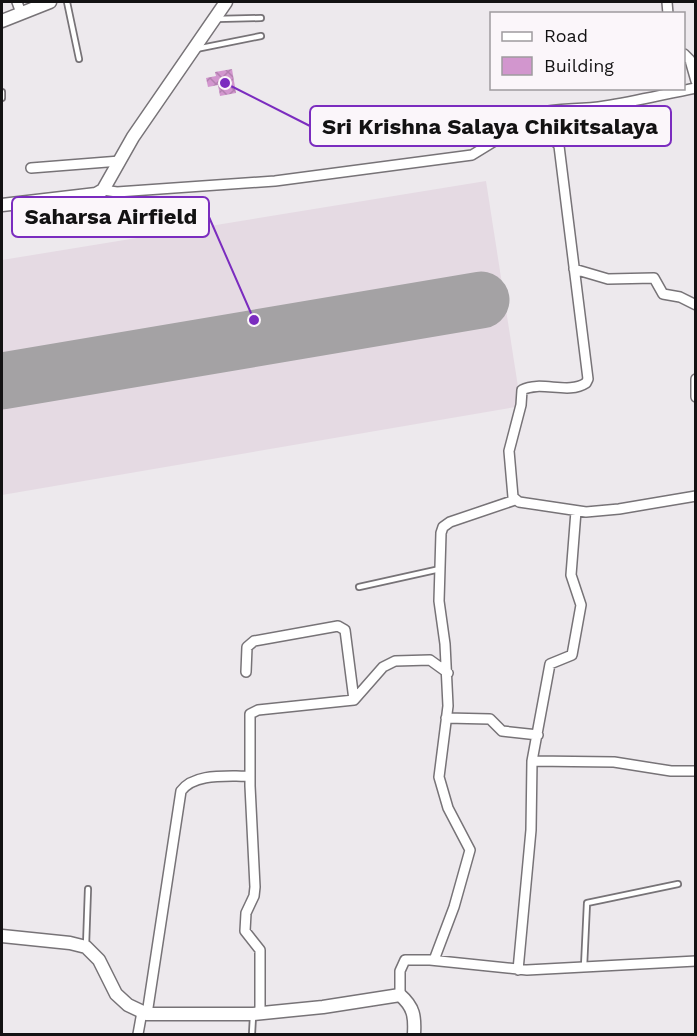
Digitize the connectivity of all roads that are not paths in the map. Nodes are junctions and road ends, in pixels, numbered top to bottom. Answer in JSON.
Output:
{"nodes":[{"id":1,"x":50,"y":2,"type":"edge"},
{"id":2,"x":67,"y":2,"type":"edge"},
{"id":3,"x":226,"y":2,"type":"edge"},
{"id":4,"x":19,"y":7,"type":"edge"},
{"id":5,"x":261,"y":18,"type":"dead end"},
{"id":6,"x":214,"y":19,"type":"junction"},
{"id":7,"x":2,"y":21,"type":"edge"},
{"id":8,"x":261,"y":36,"type":"dead end"},
{"id":9,"x":192,"y":50,"type":"junction"},
{"id":10,"x":685,"y":55,"type":"edge"},
{"id":11,"x":79,"y":59,"type":"dead end"},
{"id":12,"x":696,"y":81,"type":"edge"},
{"id":13,"x":696,"y":88,"type":"edge"},
{"id":14,"x":503,"y":136,"type":"junction"},
{"id":15,"x":120,"y":161,"type":"junction"},
{"id":16,"x":31,"y":168,"type":"dead end"},
{"id":17,"x":103,"y":190,"type":"junction"},
{"id":18,"x":2,"y":205,"type":"edge"},
{"id":19,"x":574,"y":269,"type":"junction"},
{"id":20,"x":696,"y":305,"type":"edge"},
{"id":21,"x":696,"y":379,"type":"edge"},
{"id":22,"x":696,"y":397,"type":"edge"},
{"id":23,"x":696,"y":496,"type":"edge"},
{"id":24,"x":515,"y":500,"type":"junction"},
{"id":25,"x":576,"y":511,"type":"junction"},
{"id":26,"x":440,"y":569,"type":"junction"},
{"id":27,"x":359,"y":587,"type":"dead end"},
{"id":28,"x":246,"y":672,"type":"dead end"},
{"id":29,"x":448,"y":673,"type":"junction"},
{"id":30,"x":354,"y":700,"type":"junction"},
{"id":31,"x":446,"y":718,"type":"junction"},
{"id":32,"x":538,"y":735,"type":"junction"},
{"id":33,"x":532,"y":761,"type":"junction"},
{"id":34,"x":696,"y":771,"type":"edge"},
{"id":35,"x":250,"y":777,"type":"junction"},
{"id":36,"x":678,"y":884,"type":"dead end"},
{"id":37,"x":88,"y":889,"type":"dead end"},
{"id":38,"x":2,"y":936,"type":"edge"},
{"id":39,"x":86,"y":947,"type":"junction"},
{"id":40,"x":434,"y":960,"type":"junction"},
{"id":41,"x":696,"y":961,"type":"edge"},
{"id":42,"x":584,"y":967,"type":"junction"},
{"id":43,"x":518,"y":970,"type":"junction"},
{"id":44,"x":400,"y":995,"type":"junction"},
{"id":45,"x":145,"y":1013,"type":"junction"},
{"id":46,"x":256,"y":1013,"type":"junction"},
{"id":47,"x":138,"y":1035,"type":"edge"},
{"id":48,"x":252,"y":1035,"type":"edge"},
{"id":49,"x":414,"y":1035,"type":"edge"}],
"edges":[{"from":1,"to":4,"type":"street"},
{"from":2,"to":11,"type":"lane"},
{"from":3,"to":6,"type":"street"},
{"from":4,"to":7,"type":"street"},
{"from":5,"to":6,"type":"lane"},
{"from":6,"to":9,"type":"street"},
{"from":8,"to":9,"type":"lane"},
{"from":9,"to":15,"type":"street"},
{"from":10,"to":12,"type":"street"},
{"from":13,"to":14,"type":"street"},
{"from":14,"to":17,"type":"street"},
{"from":14,"to":19,"type":"street"},
{"from":15,"to":16,"type":"street"},
{"from":15,"to":17,"type":"street"},
{"from":17,"to":18,"type":"street"},
{"from":19,"to":20,"type":"street"},
{"from":19,"to":24,"type":"street"},
{"from":21,"to":22,"type":"street"},
{"from":23,"to":25,"type":"street"},
{"from":24,"to":25,"type":"street"},
{"from":24,"to":26,"type":"street"},
{"from":25,"to":32,"type":"street"},
{"from":26,"to":27,"type":"lane"},
{"from":26,"to":29,"type":"street"},
{"from":28,"to":30,"type":"street"},
{"from":29,"to":30,"type":"street"},
{"from":29,"to":31,"type":"street"},
{"from":30,"to":35,"type":"street"},
{"from":31,"to":32,"type":"street"},
{"from":31,"to":40,"type":"street"},
{"from":32,"to":33,"type":"street"},
{"from":33,"to":34,"type":"street"},
{"from":33,"to":43,"type":"street"},
{"from":35,"to":45,"type":"street"},
{"from":35,"to":46,"type":"street"},
{"from":36,"to":42,"type":"lane"},
{"from":37,"to":39,"type":"lane"},
{"from":38,"to":39,"type":"street"},
{"from":39,"to":45,"type":"street"},
{"from":40,"to":43,"type":"street"},
{"from":40,"to":44,"type":"street"},
{"from":41,"to":42,"type":"street"},
{"from":42,"to":43,"type":"street"},
{"from":44,"to":46,"type":"street"},
{"from":44,"to":49,"type":"street"},
{"from":45,"to":46,"type":"street"},
{"from":45,"to":47,"type":"street"},
{"from":46,"to":48,"type":"lane"}]}
